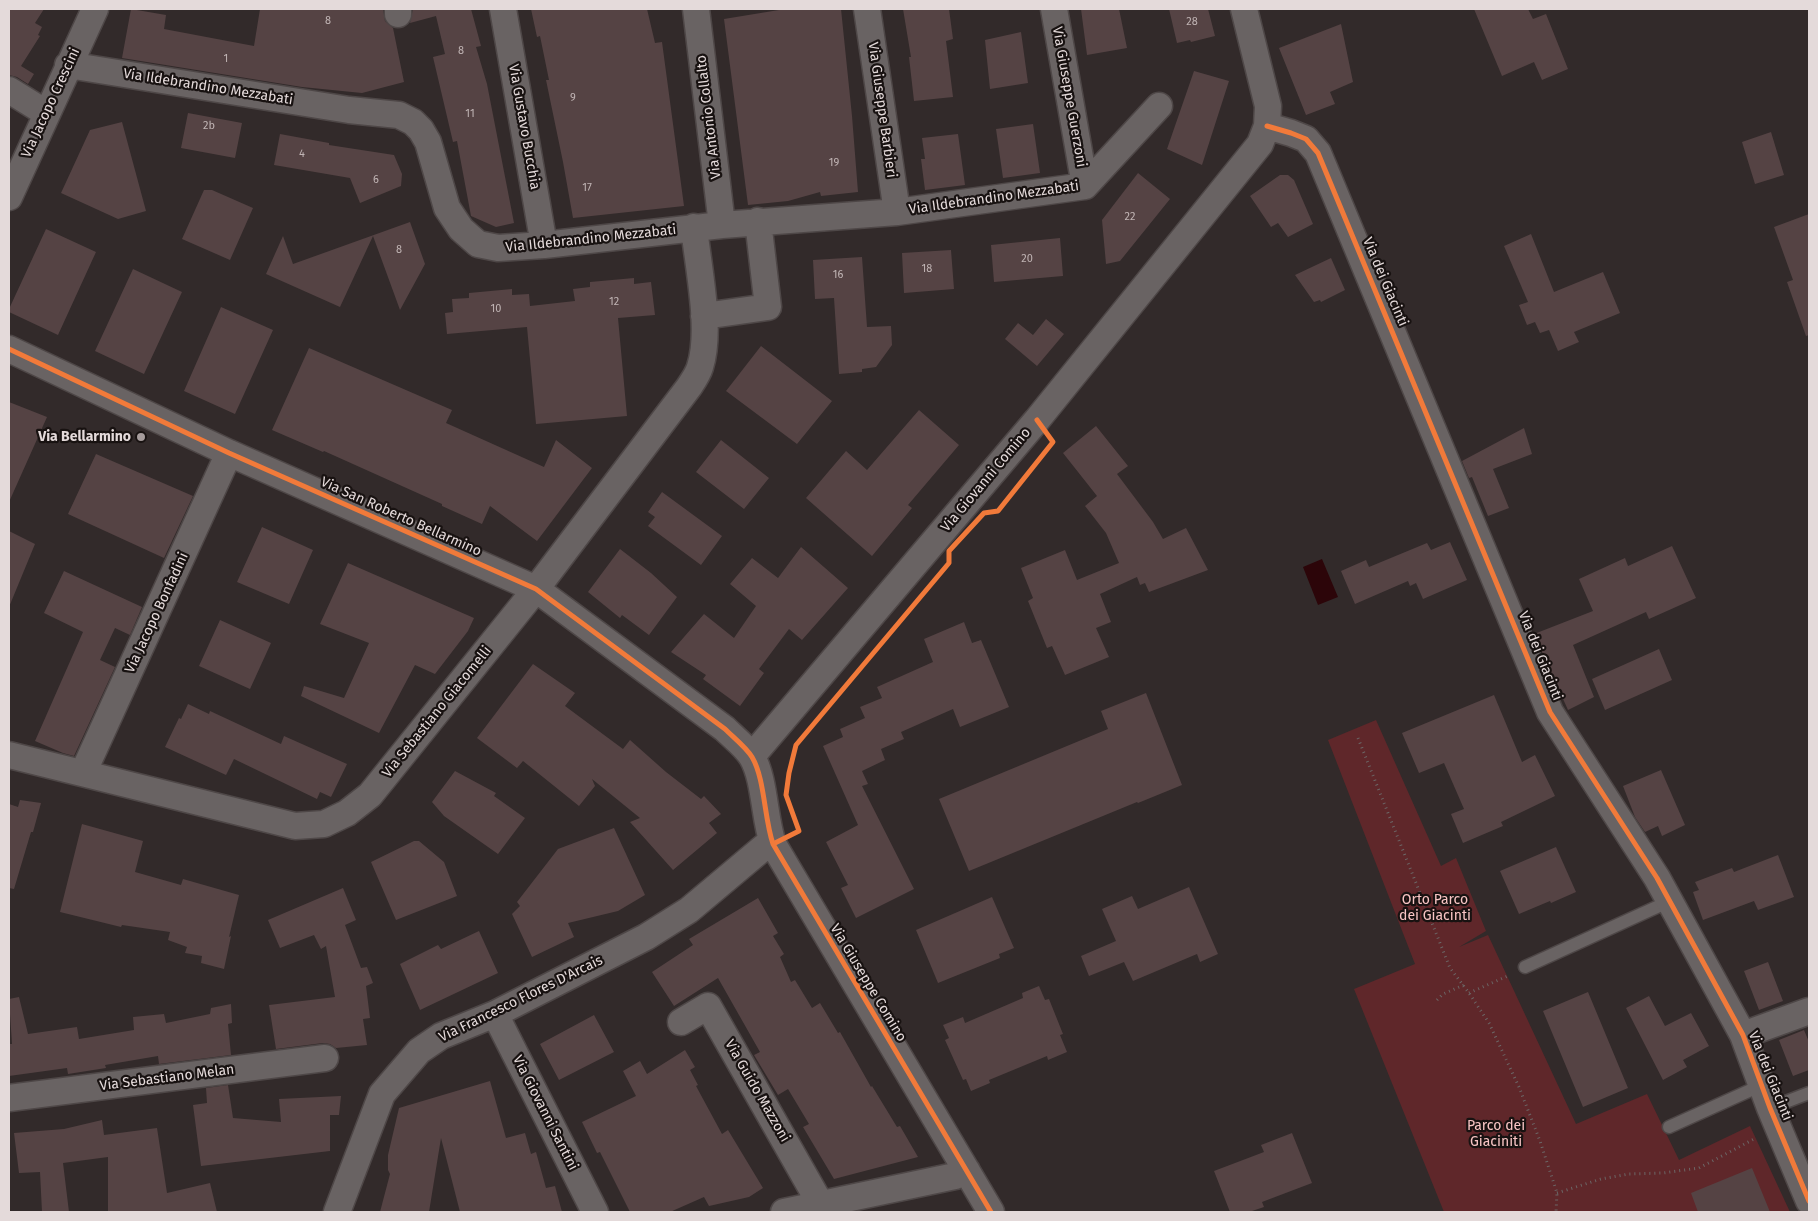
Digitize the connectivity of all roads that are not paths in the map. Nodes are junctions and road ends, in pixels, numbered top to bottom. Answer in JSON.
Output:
{"nodes":[{"id":1,"x":95,"y":9,"type":"edge"},
{"id":2,"x":503,"y":9,"type":"edge"},
{"id":3,"x":696,"y":9,"type":"edge"},
{"id":4,"x":867,"y":9,"type":"edge"},
{"id":5,"x":1054,"y":9,"type":"edge"},
{"id":6,"x":1244,"y":9,"type":"edge"},
{"id":7,"x":68,"y":65,"type":"junction"},
{"id":8,"x":9,"y":90,"type":"edge"},
{"id":9,"x":1159,"y":106,"type":"dead end"},
{"id":10,"x":46,"y":113,"type":"junction"},
{"id":11,"x":1267,"y":126,"type":"junction"},
{"id":12,"x":1085,"y":186,"type":"junction"},
{"id":13,"x":9,"y":197,"type":"edge"},
{"id":14,"x":897,"y":212,"type":"junction"},
{"id":15,"x":758,"y":222,"type":"junction"},
{"id":16,"x":722,"y":225,"type":"junction"},
{"id":17,"x":694,"y":228,"type":"junction"},
{"id":18,"x":544,"y":245,"type":"junction"},
{"id":19,"x":704,"y":316,"type":"junction"},
{"id":20,"x":9,"y":351,"type":"edge"},
{"id":21,"x":229,"y":453,"type":"junction"},
{"id":22,"x":536,"y":589,"type":"junction"},
{"id":23,"x":9,"y":755,"type":"edge"},
{"id":24,"x":752,"y":756,"type":"junction"},
{"id":25,"x":83,"y":773,"type":"junction"},
{"id":26,"x":773,"y":844,"type":"junction"},
{"id":27,"x":1670,"y":901,"type":"junction"},
{"id":28,"x":1525,"y":967,"type":"dead end"},
{"id":29,"x":1809,"y":1011,"type":"edge"},
{"id":30,"x":495,"y":1014,"type":"junction"},
{"id":31,"x":681,"y":1022,"type":"dead end"},
{"id":32,"x":1743,"y":1035,"type":"junction"},
{"id":33,"x":325,"y":1058,"type":"dead end"},
{"id":34,"x":1809,"y":1093,"type":"edge"},
{"id":35,"x":9,"y":1098,"type":"edge"},
{"id":36,"x":1770,"y":1106,"type":"junction"},
{"id":37,"x":1669,"y":1127,"type":"dead end"},
{"id":38,"x":967,"y":1171,"type":"junction"},
{"id":39,"x":1809,"y":1201,"type":"edge"},
{"id":40,"x":823,"y":1208,"type":"edge"},
{"id":41,"x":337,"y":1212,"type":"edge"},
{"id":42,"x":595,"y":1212,"type":"edge"},
{"id":43,"x":784,"y":1212,"type":"edge"},
{"id":44,"x":991,"y":1212,"type":"edge"}],
"edges":[{"from":1,"to":7,"type":"street","name":"Via Jacopo Crescini"},
{"from":2,"to":18,"type":"street","name":"Via Gustavo Bucchia"},
{"from":3,"to":16,"type":"street","name":"Via Antonio Collalto"},
{"from":4,"to":14,"type":"street","name":"Via Giuseppe Barbieri"},
{"from":5,"to":12,"type":"street","name":"Via Giuseppe Guerzoni"},
{"from":6,"to":11,"type":"street"},
{"from":7,"to":10,"type":"street","name":"Via Jacopo Crescini"},
{"from":7,"to":18,"type":"street","name":"Via Ildebrandino Mezzabati"},
{"from":8,"to":10,"type":"street"},
{"from":9,"to":12,"type":"street","name":"Via Ildebrandino Mezzabati"},
{"from":10,"to":13,"type":"street","name":"Via Jacopo Crescini"},
{"from":11,"to":24,"type":"street","name":"Via Giovanni Comino"},
{"from":11,"to":27,"type":"street","name":"Via dei Giacinti"},
{"from":12,"to":14,"type":"street","name":"Via Ildebrandino Mezzabati"},
{"from":14,"to":15,"type":"street","name":"Via Ildebrandino Mezzabati"},
{"from":15,"to":16,"type":"street","name":"Via Ildebrandino Mezzabati"},
{"from":15,"to":19,"type":"street"},
{"from":16,"to":17,"type":"street","name":"Via Ildebrandino Mezzabati"},
{"from":17,"to":18,"type":"street","name":"Via Ildebrandino Mezzabati"},
{"from":17,"to":19,"type":"street","name":"Via Sebastiano Giacomelli"},
{"from":19,"to":22,"type":"street","name":"Via Sebastiano Giacomelli"},
{"from":20,"to":21,"type":"street","name":"Via San Roberto Bellarmino"},
{"from":21,"to":22,"type":"street","name":"Via San Roberto Bellarmino"},
{"from":21,"to":25,"type":"street","name":"Via Jacopo Bonfadini"},
{"from":22,"to":24,"type":"street","name":"Via San Roberto Bellarmino"},
{"from":22,"to":25,"type":"street","name":"Via Sebastiano Giacomelli"},
{"from":23,"to":25,"type":"street","name":"Via Sebastiano Giacomelli"},
{"from":24,"to":26,"type":"street","name":"Via Giuseppe Comino"},
{"from":26,"to":30,"type":"street","name":"Via Francesco Flores D'Arcais"},
{"from":26,"to":38,"type":"street","name":"Via Giuseppe Comino"},
{"from":27,"to":28,"type":"lane"},
{"from":27,"to":32,"type":"street","name":"Via dei Giacinti"},
{"from":29,"to":32,"type":"street"},
{"from":30,"to":41,"type":"street","name":"Via Francesco Flores D'Arcais"},
{"from":30,"to":42,"type":"street","name":"Via Giovanni Santini"},
{"from":31,"to":40,"type":"street","name":"Via Guido Mazzoni"},
{"from":32,"to":36,"type":"street","name":"Via dei Giacinti"},
{"from":33,"to":35,"type":"street","name":"Via Sebastiano Melan"},
{"from":34,"to":36,"type":"lane"},
{"from":36,"to":37,"type":"lane"},
{"from":36,"to":39,"type":"street","name":"Via dei Giacinti"},
{"from":38,"to":40,"type":"street"},
{"from":38,"to":44,"type":"street","name":"Via Giuseppe Comino"},
{"from":40,"to":43,"type":"street"}]}
